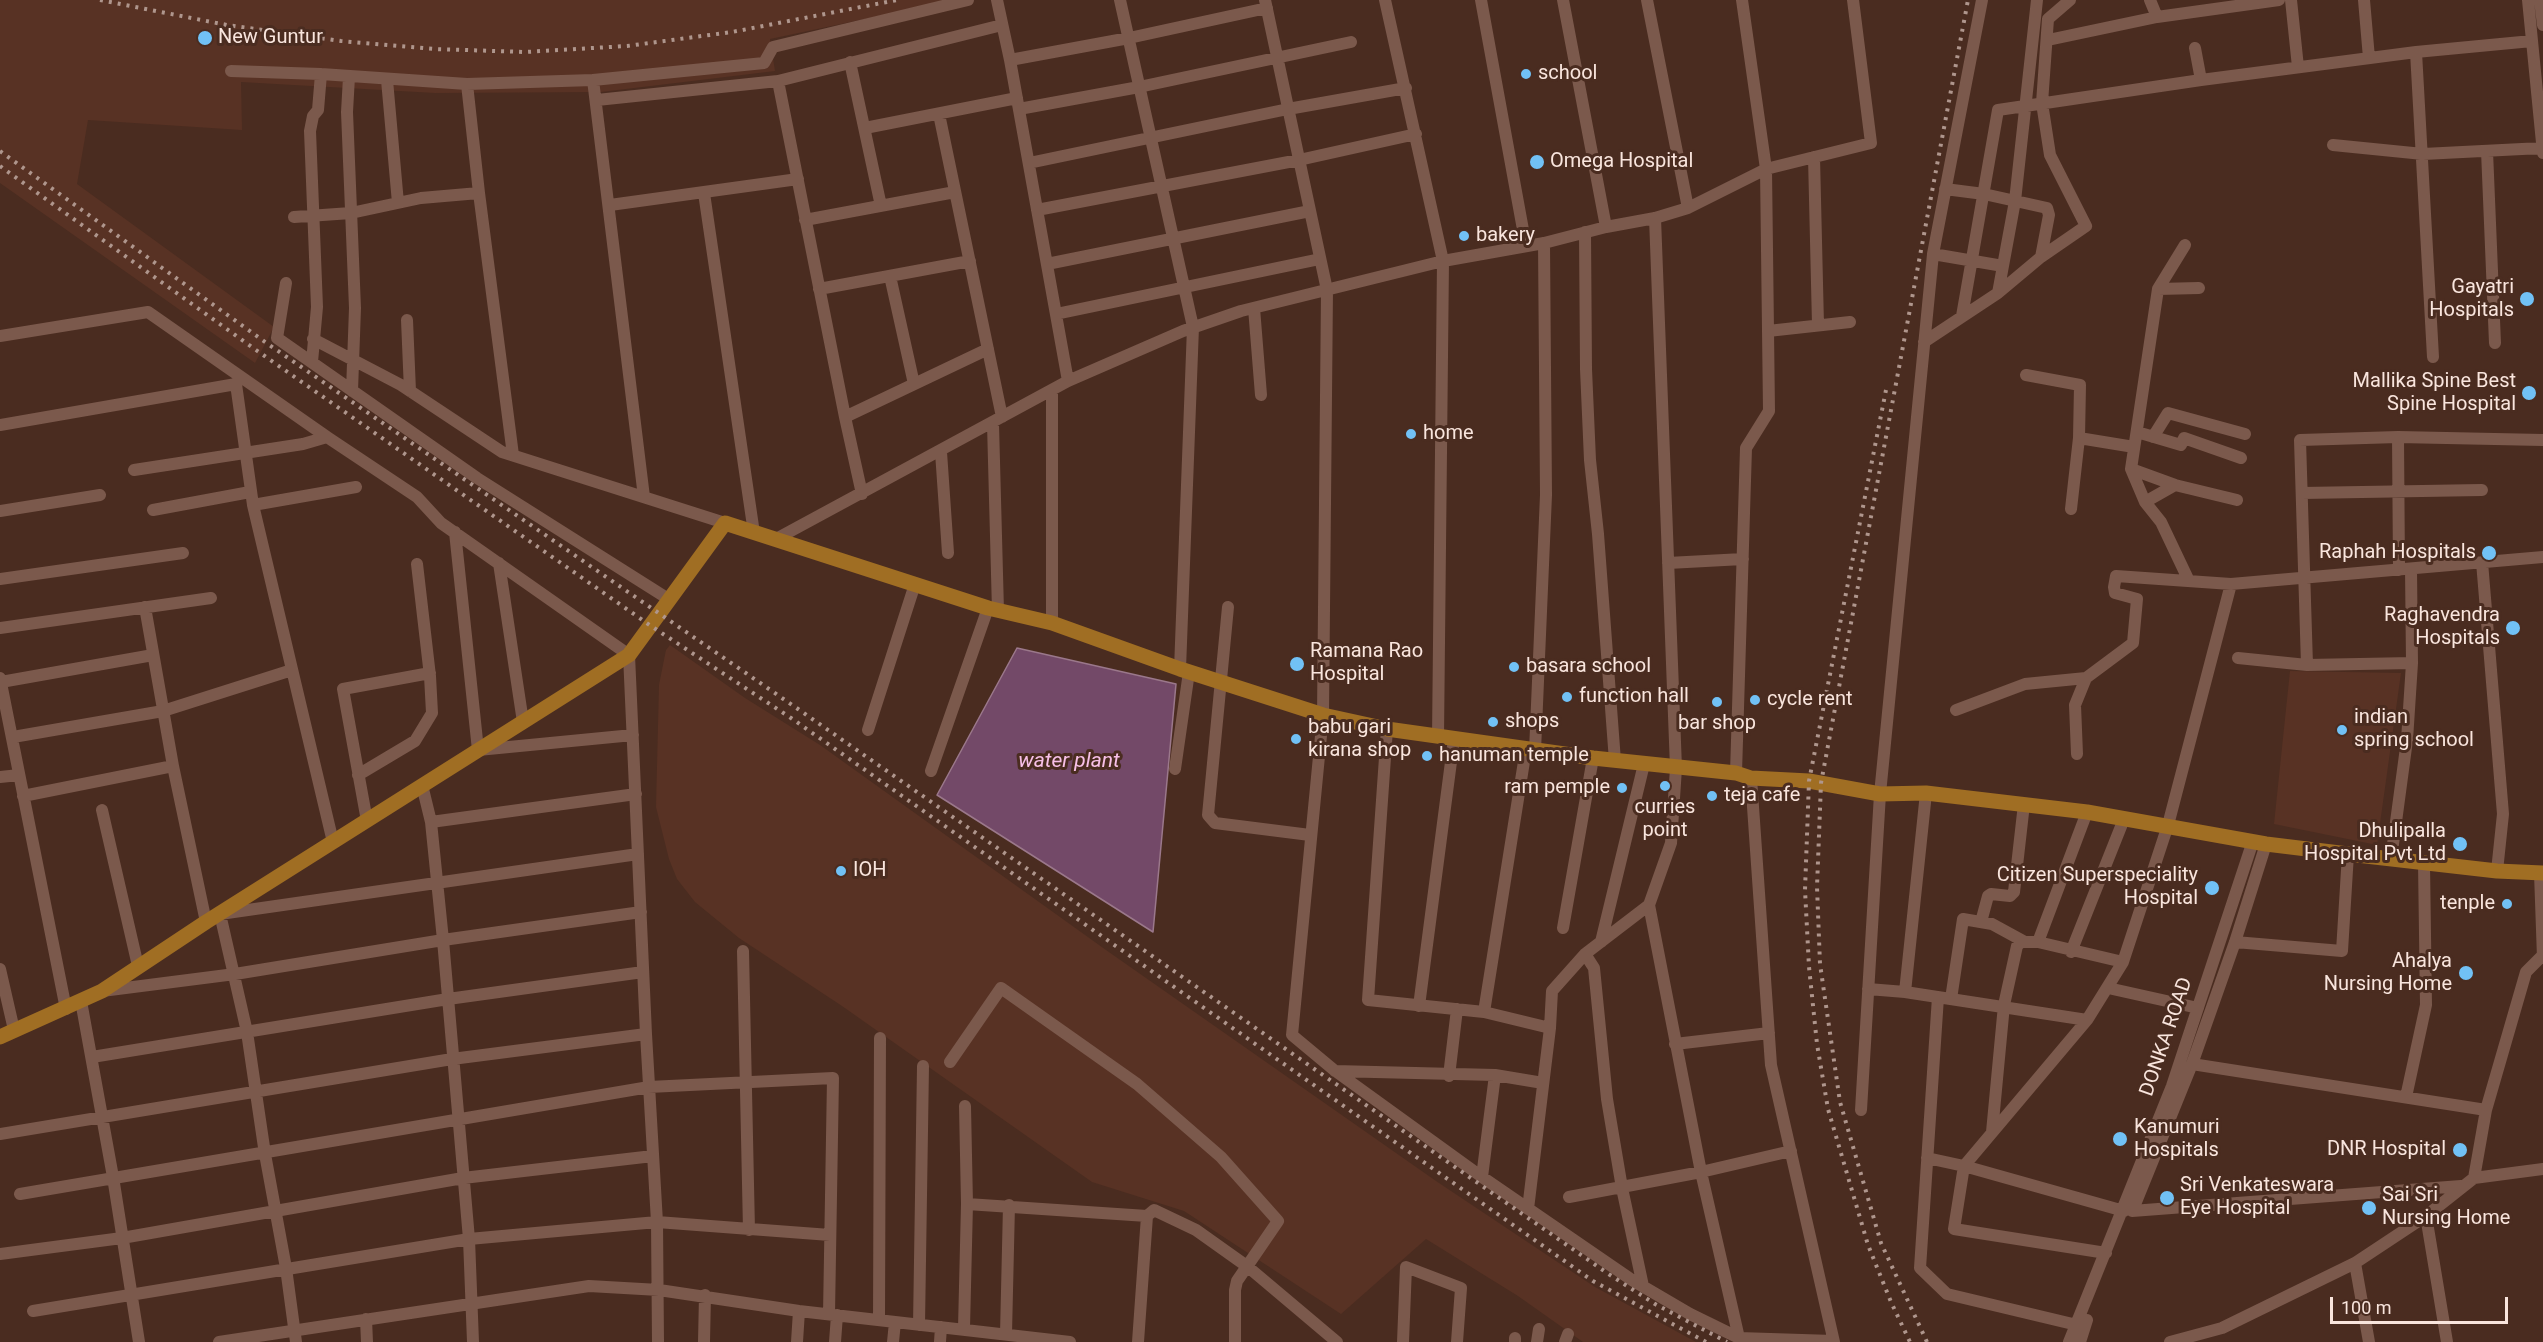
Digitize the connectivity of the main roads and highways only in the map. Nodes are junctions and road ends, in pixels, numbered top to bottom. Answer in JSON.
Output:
{"nodes":[{"id":1,"x":2541,"y":873,"type":"edge"},
{"id":2,"x":7,"y":1033,"type":"edge"}],
"edges":[{"from":1,"to":2,"type":"main road"}]}
